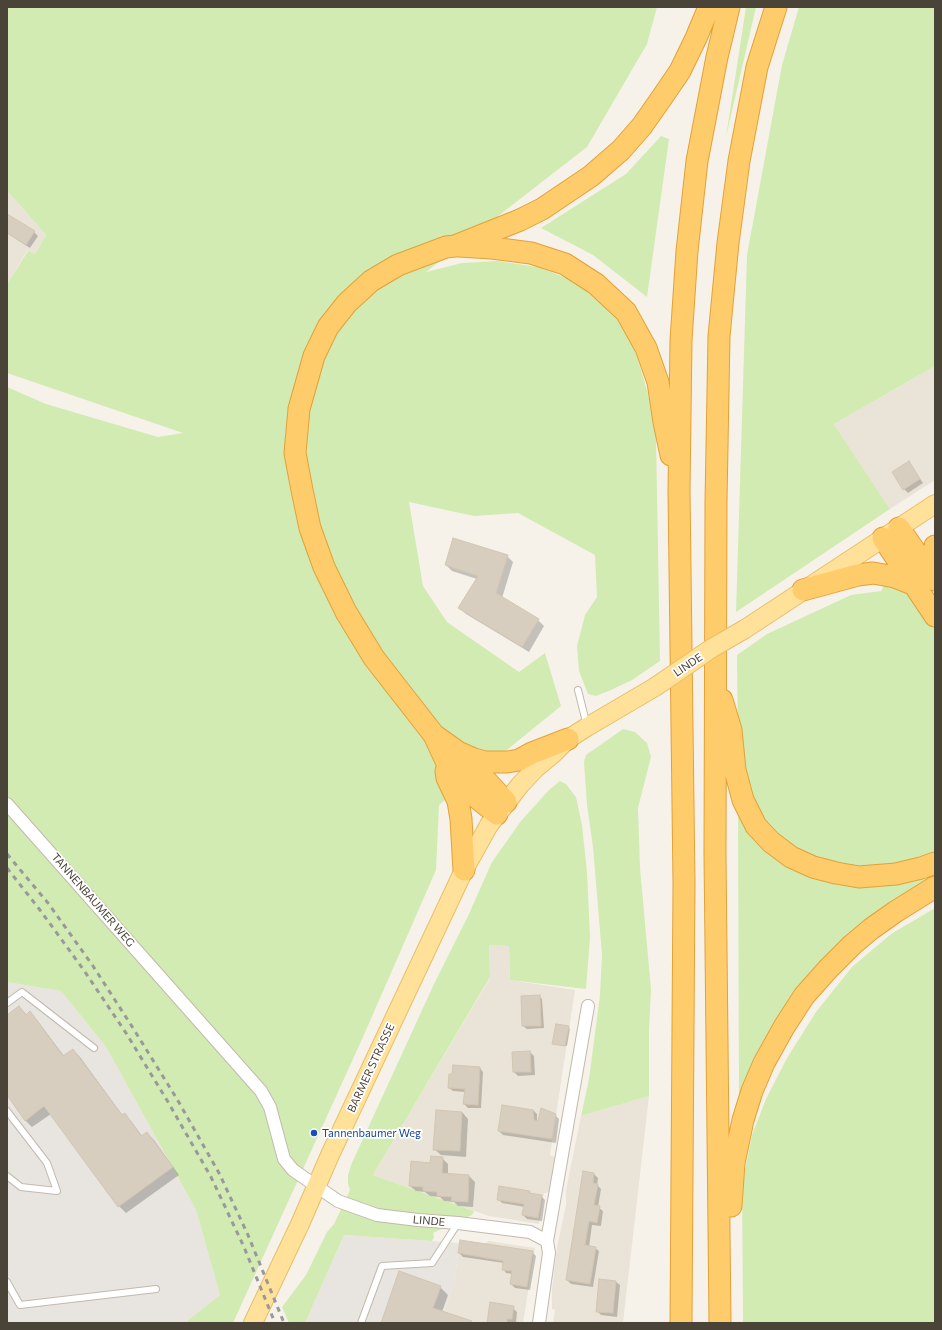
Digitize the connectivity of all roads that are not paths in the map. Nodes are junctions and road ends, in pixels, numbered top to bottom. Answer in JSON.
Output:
{"nodes":[{"id":1,"x":709,"y":7,"type":"edge"},
{"id":2,"x":729,"y":7,"type":"edge"},
{"id":3,"x":776,"y":7,"type":"edge"},
{"id":4,"x":455,"y":246,"type":"junction"},
{"id":5,"x":679,"y":490,"type":"junction"},
{"id":6,"x":935,"y":504,"type":"edge"},
{"id":7,"x":891,"y":533,"type":"junction"},
{"id":8,"x":935,"y":580,"type":"edge"},
{"id":9,"x":914,"y":585,"type":"junction"},
{"id":10,"x":803,"y":590,"type":"junction"},
{"id":11,"x":935,"y":616,"type":"edge"},
{"id":12,"x":715,"y":678,"type":"junction"},
{"id":13,"x":578,"y":690,"type":"dead end"},
{"id":14,"x":587,"y":726,"type":"junction"},
{"id":15,"x":568,"y":739,"type":"junction"},
{"id":16,"x":452,"y":756,"type":"junction"},
{"id":17,"x":7,"y":804,"type":"edge"},
{"id":18,"x":502,"y":808,"type":"junction"},
{"id":19,"x":468,"y":863,"type":"junction"},
{"id":20,"x":935,"y":863,"type":"edge"},
{"id":21,"x":935,"y":887,"type":"edge"},
{"id":22,"x":7,"y":1003,"type":"edge"},
{"id":23,"x":588,"y":1006,"type":"dead end"},
{"id":24,"x":94,"y":1048,"type":"dead end"},
{"id":25,"x":7,"y":1111,"type":"edge"},
{"id":26,"x":7,"y":1176,"type":"edge"},
{"id":27,"x":316,"y":1186,"type":"junction"},
{"id":28,"x":458,"y":1223,"type":"junction"},
{"id":29,"x":547,"y":1241,"type":"junction"},
{"id":30,"x":719,"y":1276,"type":"junction"},
{"id":31,"x":7,"y":1282,"type":"edge"},
{"id":32,"x":156,"y":1289,"type":"dead end"},
{"id":33,"x":254,"y":1323,"type":"edge"},
{"id":34,"x":361,"y":1323,"type":"edge"},
{"id":35,"x":539,"y":1323,"type":"edge"},
{"id":36,"x":681,"y":1323,"type":"edge"},
{"id":37,"x":720,"y":1323,"type":"edge"}],
"edges":[{"from":1,"to":4,"type":"highway"},
{"from":2,"to":5,"type":"highway"},
{"from":3,"to":12,"type":"highway"},
{"from":4,"to":5,"type":"highway"},
{"from":4,"to":16,"type":"highway"},
{"from":5,"to":36,"type":"highway"},
{"from":6,"to":7,"type":"main road","name":"LINDE"},
{"from":7,"to":8,"type":"highway"},
{"from":7,"to":9,"type":"highway"},
{"from":7,"to":10,"type":"main road","name":"LINDE"},
{"from":9,"to":10,"type":"highway"},
{"from":9,"to":11,"type":"highway"},
{"from":10,"to":14,"type":"main road","name":"LINDE","bridge":true},
{"from":12,"to":20,"type":"highway"},
{"from":12,"to":30,"type":"highway"},
{"from":13,"to":14,"type":"lane"},
{"from":14,"to":15,"type":"main road","name":"LINDE"},
{"from":15,"to":16,"type":"highway"},
{"from":15,"to":18,"type":"main road","name":"LINDE"},
{"from":16,"to":18,"type":"highway"},
{"from":16,"to":19,"type":"highway"},
{"from":17,"to":27,"type":"street","name":"TANNENBAUMER WEG"},
{"from":18,"to":19,"type":"main road","name":"LINDE"},
{"from":19,"to":27,"type":"main road","name":"BARMER STRASSE"},
{"from":21,"to":30,"type":"highway"},
{"from":22,"to":24,"type":"lane"},
{"from":23,"to":29,"type":"street"},
{"from":25,"to":26,"type":"lane"},
{"from":27,"to":28,"type":"street","name":"LINDE"},
{"from":27,"to":33,"type":"main road","name":"BARMER STRASSE"},
{"from":28,"to":29,"type":"street","name":"LINDE"},
{"from":28,"to":34,"type":"lane"},
{"from":29,"to":35,"type":"street"},
{"from":30,"to":37,"type":"highway"},
{"from":31,"to":32,"type":"lane"}]}
